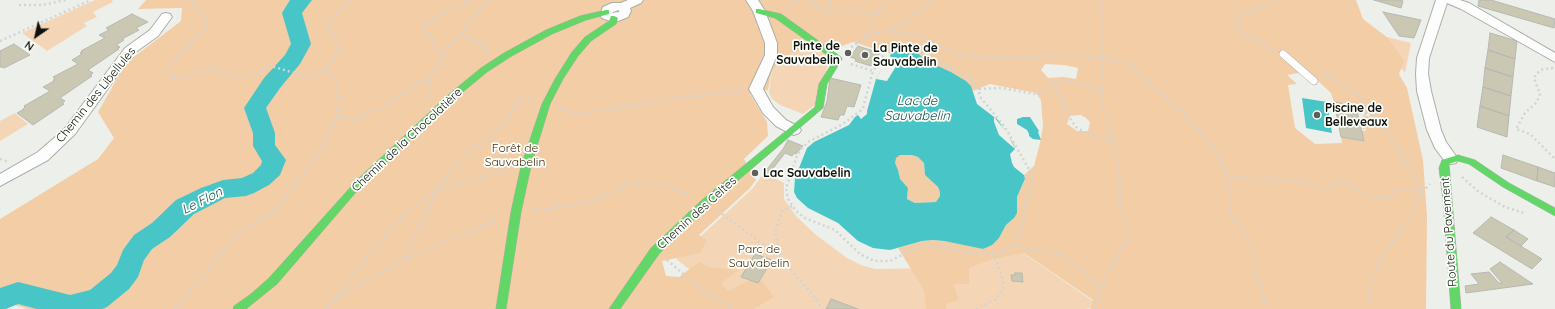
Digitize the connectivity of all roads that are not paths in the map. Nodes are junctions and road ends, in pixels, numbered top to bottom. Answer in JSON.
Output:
{"nodes":[{"id":1,"x":637,"y":0,"type":"edge"},
{"id":2,"x":752,"y":0,"type":"edge"},
{"id":3,"x":1442,"y":0,"type":"edge"},
{"id":4,"x":1450,"y":0,"type":"edge"},
{"id":5,"x":759,"y":11,"type":"junction"},
{"id":6,"x":610,"y":15,"type":"junction"},
{"id":7,"x":166,"y":18,"type":"dead end"},
{"id":8,"x":1283,"y":54,"type":"road end"},
{"id":9,"x":1555,"y":58,"type":"edge"},
{"id":10,"x":1314,"y":81,"type":"dead end"},
{"id":11,"x":794,"y":130,"type":"junction"},
{"id":12,"x":1451,"y":159,"type":"junction"},
{"id":13,"x":0,"y":181,"type":"edge"},
{"id":14,"x":1555,"y":212,"type":"edge"},
{"id":15,"x":238,"y":309,"type":"edge"},
{"id":16,"x":501,"y":309,"type":"edge"},
{"id":17,"x":614,"y":309,"type":"edge"},
{"id":18,"x":1456,"y":309,"type":"edge"}],
"edges":[{"from":1,"to":6,"type":"street"},
{"from":2,"to":5,"type":"street"},
{"from":3,"to":12,"type":"street"},
{"from":4,"to":9,"type":"street"},
{"from":5,"to":11,"type":"street"},
{"from":5,"to":11,"type":"street","name":"Chemin des Celtes"},
{"from":6,"to":15,"type":"street","name":"Chemin de la Chocolatière"},
{"from":6,"to":16,"type":"street"},
{"from":7,"to":13,"type":"street","name":"Chemin des Libellules"},
{"from":8,"to":10,"type":"lane"},
{"from":11,"to":17,"type":"street","name":"Chemin des Celtes"},
{"from":12,"to":14,"type":"street"},
{"from":12,"to":18,"type":"street","name":"Route du Pavement"}]}
